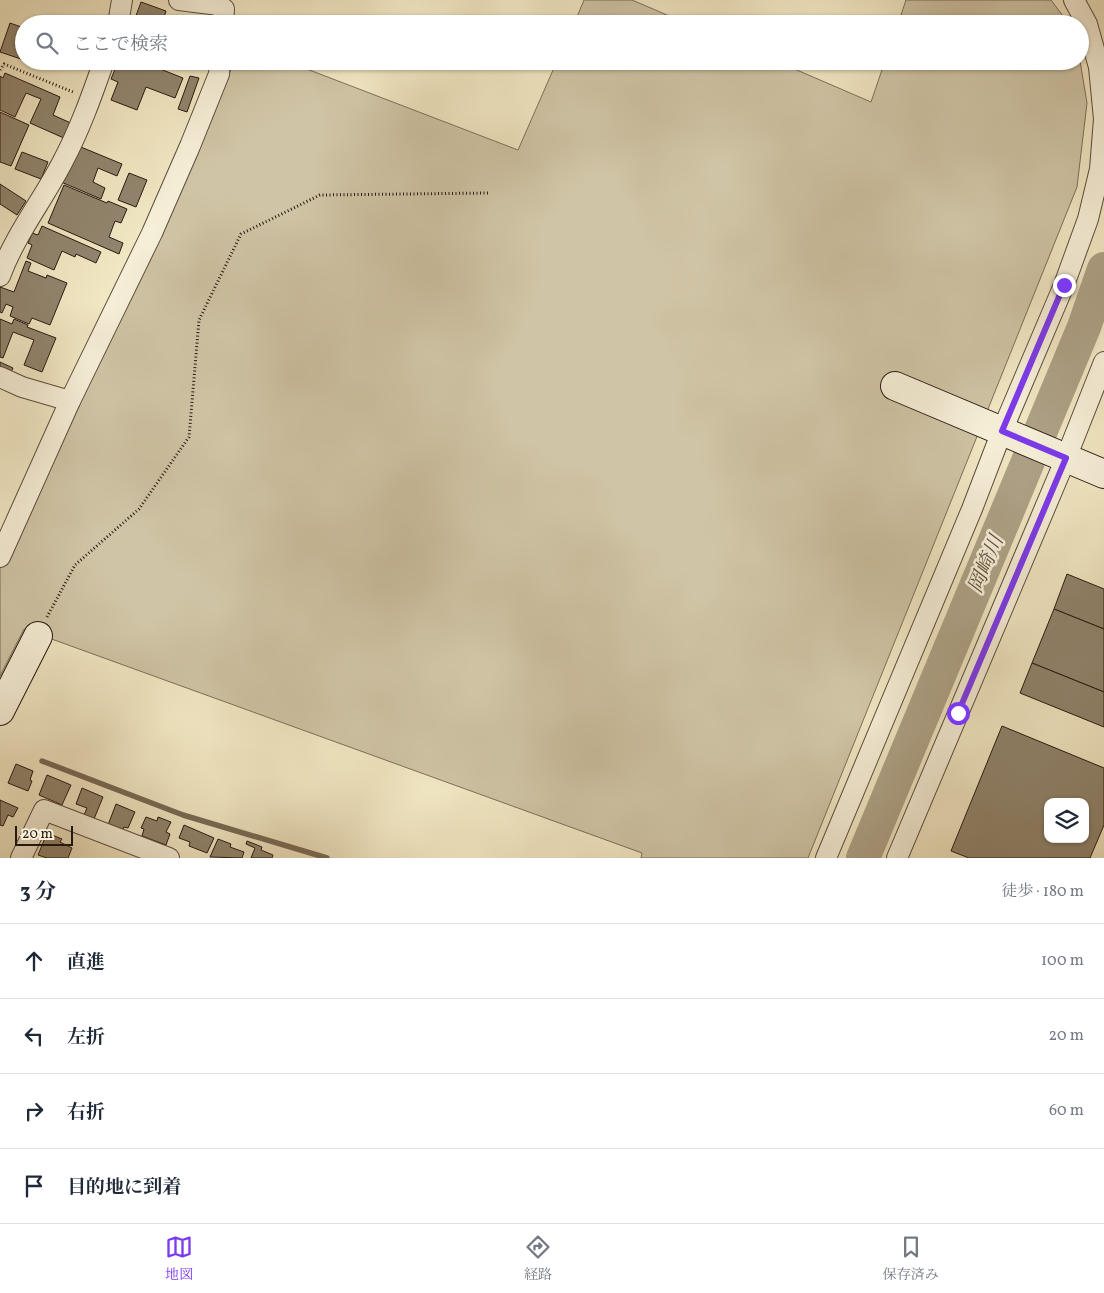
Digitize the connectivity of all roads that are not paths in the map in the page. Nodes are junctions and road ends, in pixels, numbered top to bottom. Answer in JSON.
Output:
{"nodes":[{"id":1,"x":122,"y":0,"type":"edge"},
{"id":2,"x":179,"y":0,"type":"edge"},
{"id":3,"x":1074,"y":0,"type":"edge"},
{"id":4,"x":120,"y":15,"type":"edge"},
{"id":5,"x":224,"y":15,"type":"edge"},
{"id":6,"x":1082,"y":15,"type":"edge"},
{"id":7,"x":1089,"y":31,"type":"edge"},
{"id":8,"x":101,"y":70,"type":"edge"},
{"id":9,"x":219,"y":70,"type":"edge"},
{"id":10,"x":2,"y":263,"type":"edge"},
{"id":11,"x":1104,"y":362,"type":"edge"},
{"id":12,"x":0,"y":378,"type":"edge"},
{"id":13,"x":895,"y":386,"type":"dead end"},
{"id":14,"x":70,"y":401,"type":"junction"},
{"id":15,"x":1002,"y":431,"type":"junction"},
{"id":16,"x":1066,"y":458,"type":"junction"},
{"id":17,"x":1104,"y":474,"type":"edge"},
{"id":18,"x":0,"y":557,"type":"edge"},
{"id":19,"x":38,"y":636,"type":"road end"},
{"id":20,"x":0,"y":711,"type":"edge"},
{"id":21,"x":21,"y":858,"type":"edge"},
{"id":22,"x":169,"y":858,"type":"edge"},
{"id":23,"x":826,"y":858,"type":"edge"},
{"id":24,"x":897,"y":858,"type":"edge"}],
"edges":[{"from":1,"to":4,"type":"street"},
{"from":2,"to":5,"type":"street"},
{"from":3,"to":6,"type":"street"},
{"from":7,"to":15,"type":"street"},
{"from":8,"to":10,"type":"street"},
{"from":9,"to":14,"type":"street"},
{"from":11,"to":16,"type":"street"},
{"from":12,"to":14,"type":"street"},
{"from":13,"to":15,"type":"street"},
{"from":14,"to":18,"type":"street"},
{"from":15,"to":16,"type":"street"},
{"from":15,"to":23,"type":"street"},
{"from":16,"to":17,"type":"street"},
{"from":16,"to":24,"type":"street"},
{"from":19,"to":20,"type":"street"},
{"from":21,"to":22,"type":"street"}]}
